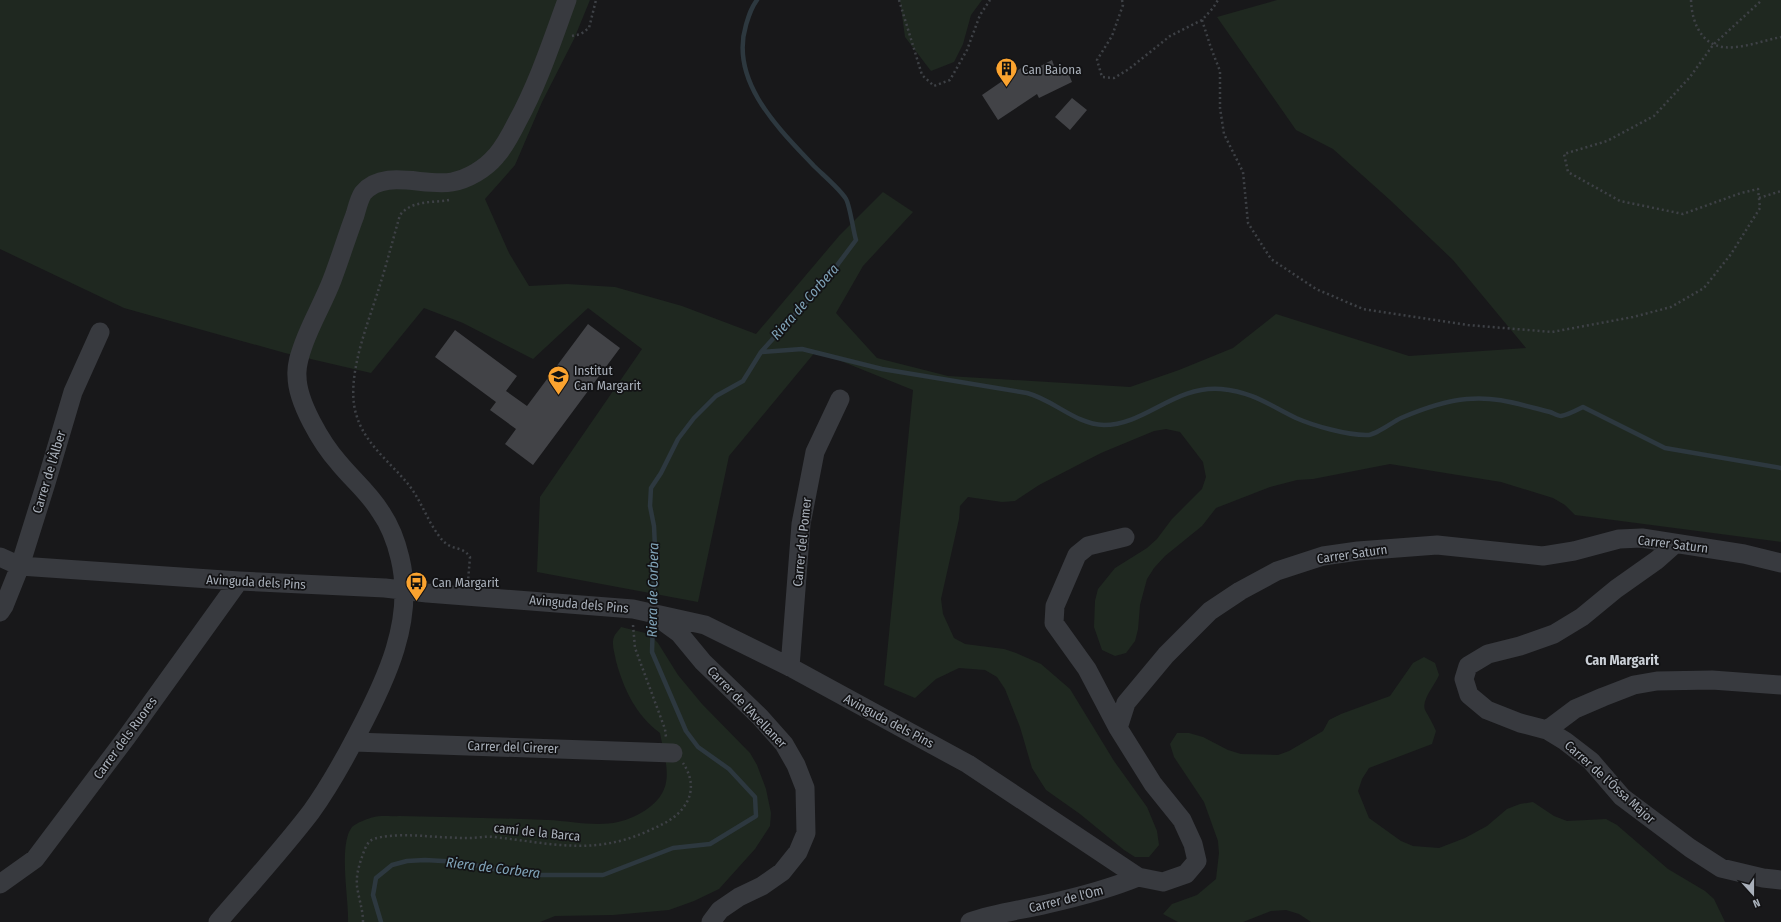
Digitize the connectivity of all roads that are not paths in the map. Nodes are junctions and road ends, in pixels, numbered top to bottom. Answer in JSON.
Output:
{"nodes":[{"id":1,"x":567,"y":0,"type":"edge"},
{"id":2,"x":100,"y":332,"type":"dead end"},
{"id":3,"x":840,"y":399,"type":"dead end"},
{"id":4,"x":1125,"y":537,"type":"dead end"},
{"id":5,"x":1675,"y":544,"type":"junction"},
{"id":6,"x":0,"y":557,"type":"edge"},
{"id":7,"x":1781,"y":563,"type":"edge"},
{"id":8,"x":20,"y":566,"type":"junction"},
{"id":9,"x":239,"y":582,"type":"junction"},
{"id":10,"x":405,"y":590,"type":"junction"},
{"id":11,"x":641,"y":610,"type":"junction"},
{"id":12,"x":0,"y":612,"type":"edge"},
{"id":13,"x":790,"y":667,"type":"junction"},
{"id":14,"x":1781,"y":685,"type":"edge"},
{"id":15,"x":1118,"y":728,"type":"junction"},
{"id":16,"x":1547,"y":730,"type":"junction"},
{"id":17,"x":354,"y":742,"type":"junction"},
{"id":18,"x":673,"y":753,"type":"road end"},
{"id":19,"x":1138,"y":877,"type":"junction"},
{"id":20,"x":1781,"y":880,"type":"edge"},
{"id":21,"x":0,"y":884,"type":"edge"},
{"id":22,"x":218,"y":922,"type":"edge"},
{"id":23,"x":711,"y":922,"type":"edge"},
{"id":24,"x":970,"y":922,"type":"edge"}],
"edges":[{"from":1,"to":10,"type":"street"},
{"from":2,"to":8,"type":"street","name":"Carrer de l'Àlber"},
{"from":3,"to":13,"type":"street","name":"Carrer del Pomer"},
{"from":4,"to":15,"type":"street"},
{"from":5,"to":7,"type":"street","name":"Carrer Saturn"},
{"from":5,"to":15,"type":"street","name":"Carrer Saturn"},
{"from":5,"to":16,"type":"street","name":"Carrer de l'Óssa Major"},
{"from":6,"to":8,"type":"street","name":"Avinguda dels Pins"},
{"from":8,"to":9,"type":"street","name":"Avinguda dels Pins"},
{"from":8,"to":12,"type":"street","name":"Carrer de l'Àlber"},
{"from":9,"to":10,"type":"street","name":"Avinguda dels Pins"},
{"from":9,"to":21,"type":"street","name":"Carrer dels Ruores"},
{"from":10,"to":11,"type":"street","name":"Avinguda dels Pins"},
{"from":10,"to":17,"type":"street"},
{"from":11,"to":13,"type":"street","name":"Avinguda dels Pins"},
{"from":11,"to":23,"type":"street","name":"Carrer de l'Avellaner"},
{"from":13,"to":19,"type":"street","name":"Avinguda dels Pins"},
{"from":14,"to":16,"type":"street"},
{"from":15,"to":19,"type":"street"},
{"from":16,"to":20,"type":"street","name":"Carrer de l'Óssa Major"},
{"from":17,"to":18,"type":"street","name":"Carrer del Cirerer"},
{"from":17,"to":22,"type":"street"},
{"from":19,"to":24,"type":"street","name":"Carrer de l'Om"}]}
